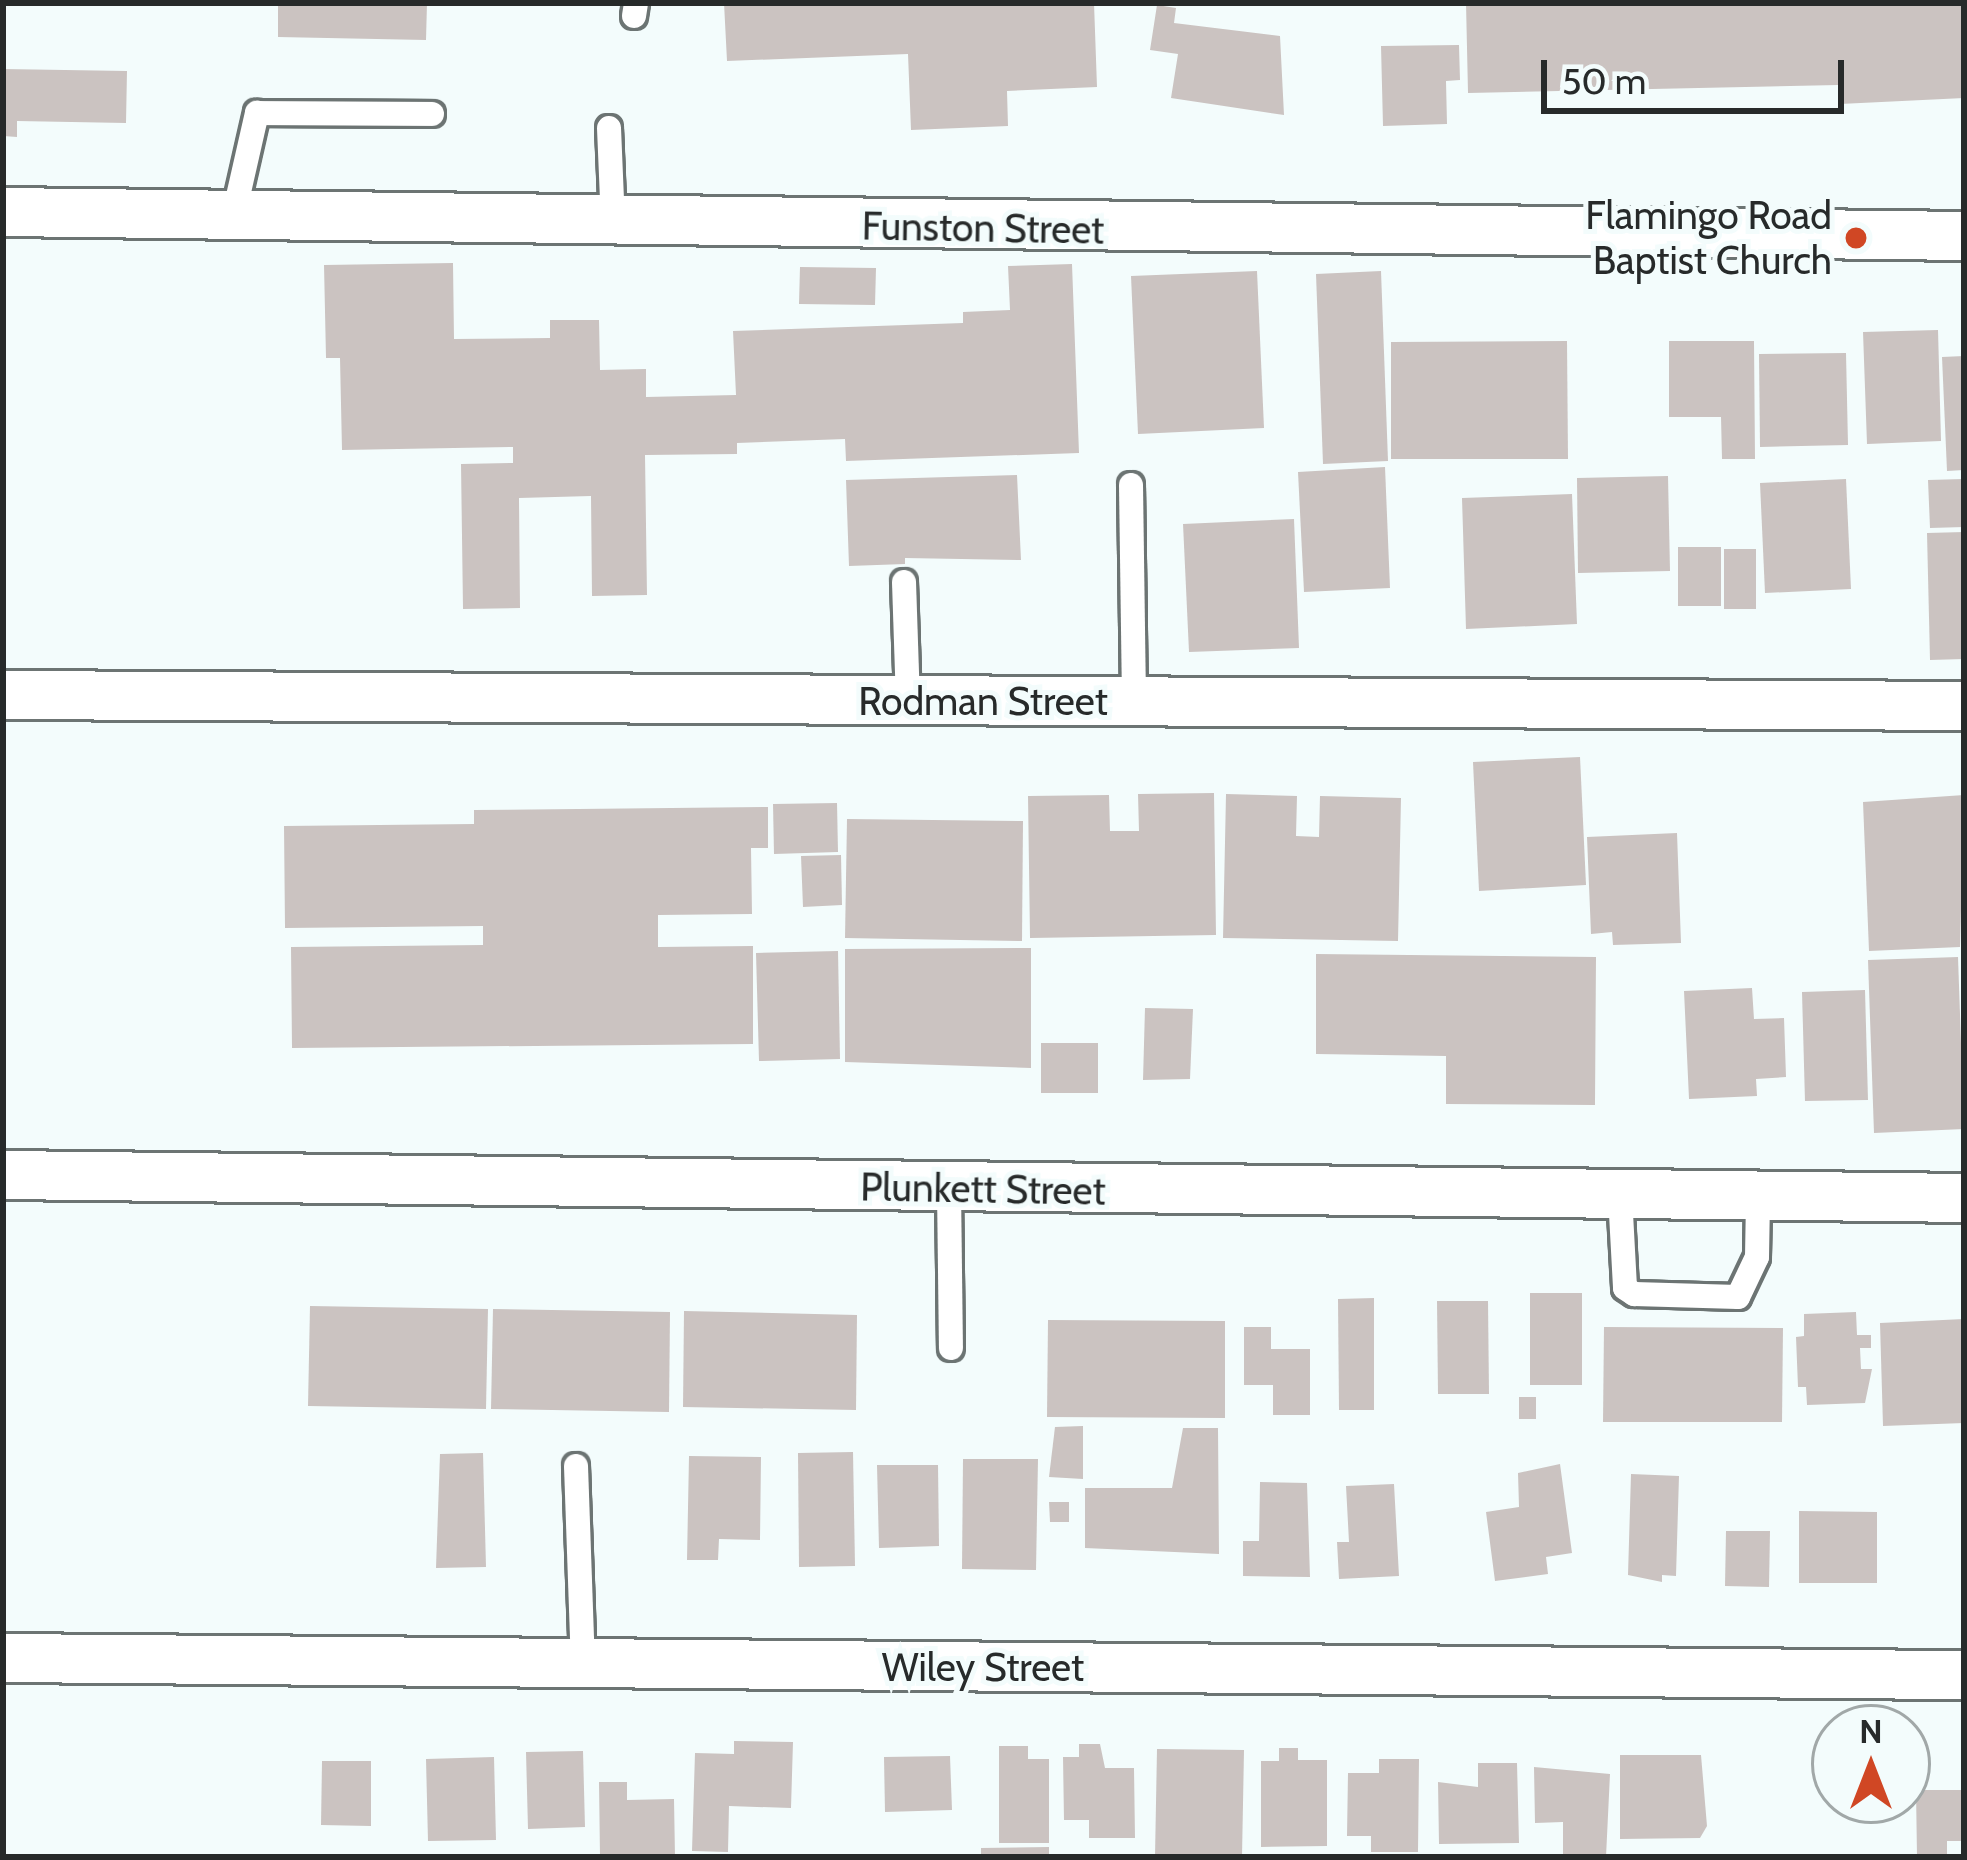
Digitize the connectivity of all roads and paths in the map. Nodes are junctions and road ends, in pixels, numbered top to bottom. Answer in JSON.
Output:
{"nodes":[{"id":1,"x":432,"y":114,"type":"dead end"},
{"id":2,"x":610,"y":128,"type":"dead end"},
{"id":3,"x":3,"y":212,"type":"edge"},
{"id":4,"x":234,"y":214,"type":"junction"},
{"id":5,"x":613,"y":221,"type":"junction"},
{"id":6,"x":1964,"y":236,"type":"edge"},
{"id":7,"x":1131,"y":485,"type":"dead end"},
{"id":8,"x":904,"y":582,"type":"dead end"},
{"id":9,"x":3,"y":695,"type":"edge"},
{"id":10,"x":908,"y":700,"type":"junction"},
{"id":11,"x":1134,"y":702,"type":"junction"},
{"id":12,"x":1964,"y":706,"type":"edge"},
{"id":13,"x":3,"y":1175,"type":"edge"},
{"id":14,"x":949,"y":1189,"type":"junction"},
{"id":15,"x":1620,"y":1195,"type":"junction"},
{"id":16,"x":1758,"y":1197,"type":"junction"},
{"id":17,"x":1964,"y":1198,"type":"edge"},
{"id":18,"x":951,"y":1348,"type":"dead end"},
{"id":19,"x":576,"y":1466,"type":"dead end"},
{"id":20,"x":3,"y":1658,"type":"edge"},
{"id":21,"x":583,"y":1664,"type":"junction"},
{"id":22,"x":1964,"y":1675,"type":"edge"}],
"edges":[{"from":1,"to":4,"type":"lane"},
{"from":2,"to":5,"type":"lane"},
{"from":3,"to":4,"type":"street","name":"Funston Street"},
{"from":4,"to":5,"type":"street","name":"Funston Street"},
{"from":5,"to":6,"type":"street","name":"Funston Street"},
{"from":7,"to":11,"type":"lane"},
{"from":8,"to":10,"type":"lane"},
{"from":9,"to":10,"type":"street","name":"Rodman Street"},
{"from":10,"to":11,"type":"street","name":"Rodman Street"},
{"from":11,"to":12,"type":"street","name":"Rodman Street"},
{"from":13,"to":14,"type":"street","name":"Plunkett Street"},
{"from":14,"to":15,"type":"street","name":"Plunkett Street"},
{"from":14,"to":18,"type":"lane"},
{"from":15,"to":16,"type":"street","name":"Plunkett Street"},
{"from":15,"to":16,"type":"lane"},
{"from":16,"to":17,"type":"street","name":"Plunkett Street"},
{"from":19,"to":21,"type":"lane"},
{"from":20,"to":21,"type":"street","name":"Wiley Street"},
{"from":21,"to":22,"type":"street","name":"Wiley Street"}]}
